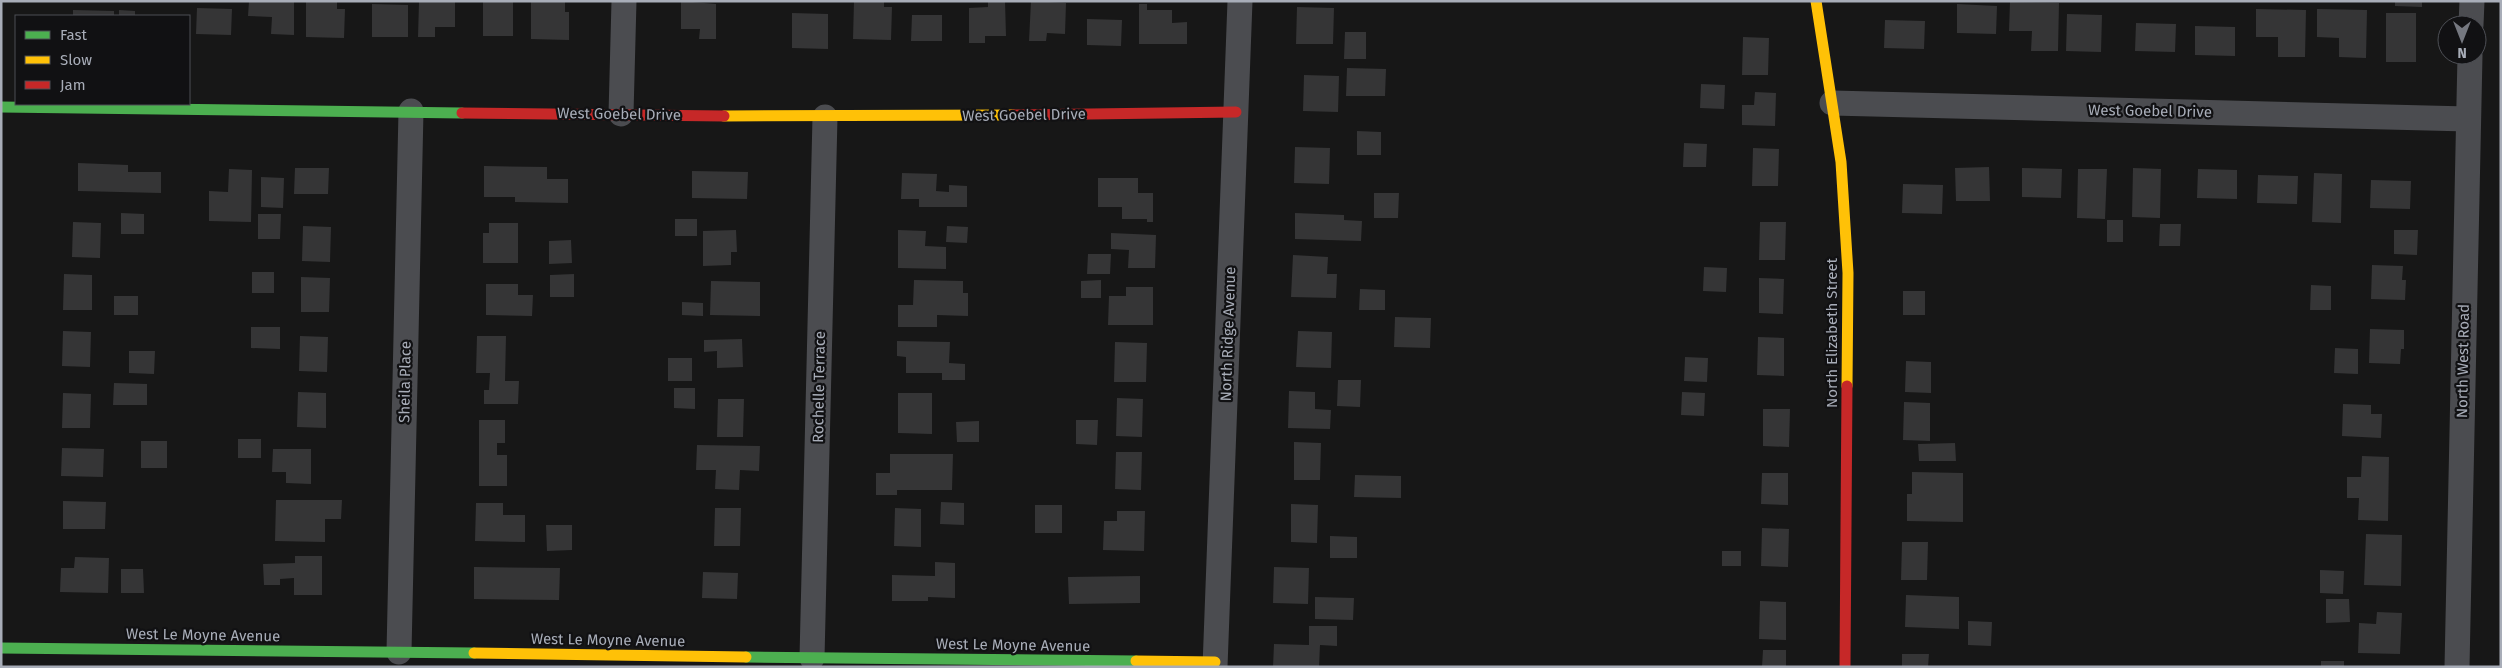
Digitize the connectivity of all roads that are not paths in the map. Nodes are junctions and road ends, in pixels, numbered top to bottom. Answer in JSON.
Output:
{"nodes":[{"id":1,"x":624,"y":1,"type":"edge"},
{"id":2,"x":1240,"y":1,"type":"edge"},
{"id":3,"x":1816,"y":1,"type":"edge"},
{"id":4,"x":2472,"y":1,"type":"edge"},
{"id":5,"x":2471,"y":15,"type":"edge"},
{"id":6,"x":2470,"y":65,"type":"edge"},
{"id":7,"x":1832,"y":102,"type":"junction"},
{"id":8,"x":1,"y":107,"type":"edge"},
{"id":9,"x":411,"y":111,"type":"junction"},
{"id":10,"x":1236,"y":112,"type":"junction"},
{"id":11,"x":621,"y":114,"type":"junction"},
{"id":12,"x":825,"y":117,"type":"junction"},
{"id":13,"x":2468,"y":118,"type":"junction"},
{"id":14,"x":1,"y":648,"type":"edge"},
{"id":15,"x":399,"y":652,"type":"junction"},
{"id":16,"x":812,"y":658,"type":"junction"},
{"id":17,"x":1215,"y":664,"type":"edge"},
{"id":18,"x":1845,"y":667,"type":"edge"},
{"id":19,"x":2457,"y":667,"type":"edge"}],
"edges":[{"from":1,"to":11,"type":"street"},
{"from":2,"to":10,"type":"street","name":"North Ridge Avenue"},
{"from":3,"to":7,"type":"street","name":"North Elizabeth Street"},
{"from":4,"to":5,"type":"street"},
{"from":6,"to":13,"type":"street","name":"North West Road"},
{"from":7,"to":13,"type":"street","name":"West Goebel Drive"},
{"from":7,"to":18,"type":"street","name":"North Elizabeth Street"},
{"from":8,"to":9,"type":"street","name":"West Goebel Drive"},
{"from":9,"to":11,"type":"street","name":"West Goebel Drive"},
{"from":9,"to":15,"type":"street","name":"Sheila Place"},
{"from":10,"to":12,"type":"street","name":"West Goebel Drive"},
{"from":10,"to":17,"type":"street","name":"North Ridge Avenue"},
{"from":11,"to":12,"type":"street","name":"West Goebel Drive"},
{"from":12,"to":16,"type":"street","name":"Rochelle Terrace"},
{"from":13,"to":19,"type":"street","name":"North West Road"},
{"from":14,"to":15,"type":"street","name":"West Le Moyne Avenue"},
{"from":15,"to":16,"type":"street","name":"West Le Moyne Avenue"},
{"from":16,"to":17,"type":"street","name":"West Le Moyne Avenue"}]}
